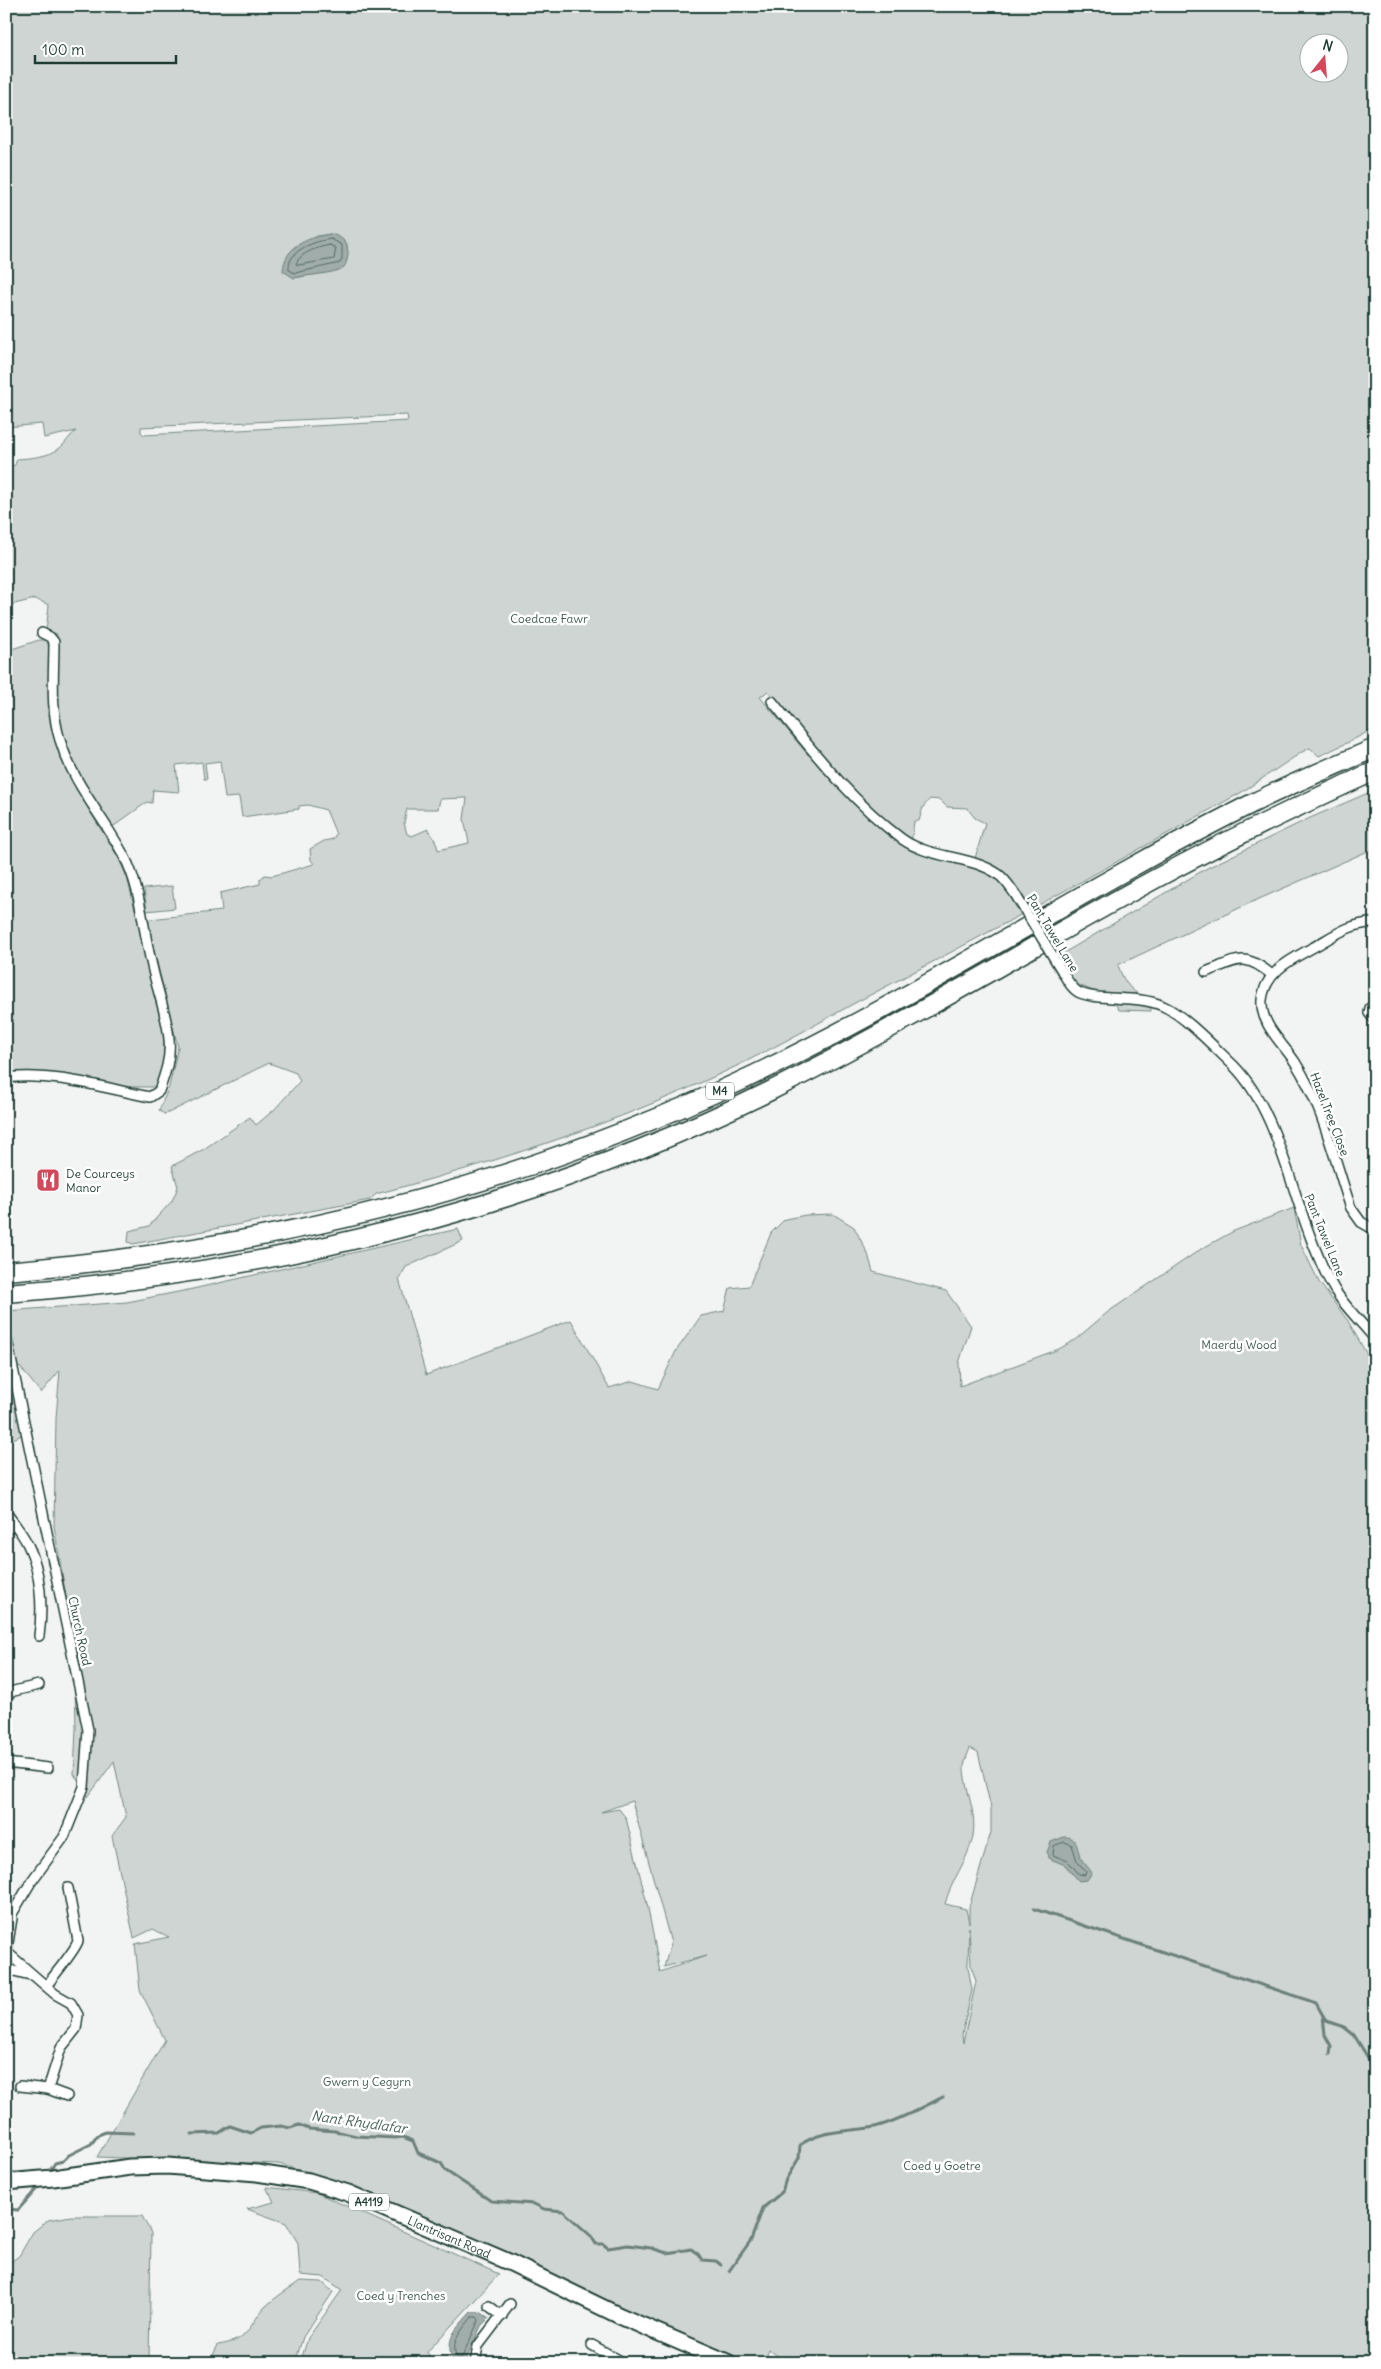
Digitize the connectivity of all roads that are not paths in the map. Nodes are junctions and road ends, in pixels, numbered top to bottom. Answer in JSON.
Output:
{"nodes":[{"id":1,"x":42,"y":634,"type":"dead end"},
{"id":2,"x":772,"y":701,"type":"dead end"},
{"id":3,"x":1375,"y":748,"type":"edge"},
{"id":4,"x":1375,"y":771,"type":"edge"},
{"id":5,"x":1375,"y":923,"type":"edge"},
{"id":6,"x":1206,"y":972,"type":"dead end"},
{"id":7,"x":1272,"y":975,"type":"junction"},
{"id":8,"x":1375,"y":1005,"type":"edge"},
{"id":9,"x":1375,"y":1020,"type":"edge"},
{"id":10,"x":6,"y":1078,"type":"edge"},
{"id":11,"x":1375,"y":1230,"type":"edge"},
{"id":12,"x":6,"y":1271,"type":"edge"},
{"id":13,"x":6,"y":1293,"type":"edge"},
{"id":14,"x":6,"y":1335,"type":"edge"},
{"id":15,"x":1375,"y":1339,"type":"edge"},
{"id":16,"x":8,"y":1515,"type":"dead end"},
{"id":17,"x":15,"y":1525,"type":"junction"},
{"id":18,"x":6,"y":1530,"type":"edge"},
{"id":19,"x":39,"y":1636,"type":"dead end"},
{"id":20,"x":39,"y":1685,"type":"dead end"},
{"id":21,"x":6,"y":1695,"type":"edge"},
{"id":22,"x":6,"y":1763,"type":"edge"},
{"id":23,"x":48,"y":1768,"type":"dead end"},
{"id":24,"x":68,"y":1888,"type":"dead end"},
{"id":25,"x":13,"y":1916,"type":"junction"},
{"id":26,"x":6,"y":1924,"type":"edge"},
{"id":27,"x":7,"y":1950,"type":"edge"},
{"id":28,"x":6,"y":1967,"type":"edge"},
{"id":29,"x":32,"y":1975,"type":"junction"},
{"id":30,"x":46,"y":1986,"type":"junction"},
{"id":31,"x":20,"y":2086,"type":"dead end"},
{"id":32,"x":48,"y":2089,"type":"junction"},
{"id":33,"x":67,"y":2096,"type":"dead end"},
{"id":34,"x":6,"y":2182,"type":"edge"},
{"id":35,"x":510,"y":2304,"type":"dead end"},
{"id":36,"x":489,"y":2306,"type":"dead end"},
{"id":37,"x":502,"y":2316,"type":"junction"},
{"id":38,"x":592,"y":2345,"type":"dead end"},
{"id":39,"x":607,"y":2353,"type":"junction"},
{"id":40,"x":475,"y":2363,"type":"edge"},
{"id":41,"x":602,"y":2363,"type":"edge"},
{"id":42,"x":624,"y":2363,"type":"edge"},
{"id":43,"x":729,"y":2363,"type":"edge"}],
"edges":[{"from":1,"to":10,"type":"street"},
{"from":2,"to":15,"type":"street","name":"Pant Tawel Lane","bridge":true},
{"from":3,"to":12,"type":"highway","number":"M4"},
{"from":4,"to":13,"type":"highway","number":"M4"},
{"from":5,"to":7,"type":"street"},
{"from":6,"to":7,"type":"street"},
{"from":7,"to":11,"type":"street","name":"Hazel Tree Close"},
{"from":8,"to":9,"type":"street"},
{"from":14,"to":25,"type":"street","name":"Church Road"},
{"from":16,"to":17,"type":"street"},
{"from":17,"to":18,"type":"street"},
{"from":17,"to":19,"type":"street"},
{"from":20,"to":21,"type":"street"},
{"from":22,"to":23,"type":"street"},
{"from":24,"to":30,"type":"street"},
{"from":25,"to":26,"type":"street","name":"Church Road"},
{"from":25,"to":27,"type":"street","name":"Church Road"},
{"from":27,"to":28,"type":"street","name":"Church Road"},
{"from":27,"to":29,"type":"street"},
{"from":28,"to":29,"type":"street"},
{"from":29,"to":30,"type":"street"},
{"from":30,"to":32,"type":"street"},
{"from":31,"to":32,"type":"street"},
{"from":32,"to":33,"type":"street"},
{"from":34,"to":43,"type":"main road","name":"Llantrisant Road","number":"A4119"},
{"from":35,"to":37,"type":"street"},
{"from":36,"to":37,"type":"street"},
{"from":37,"to":40,"type":"street"},
{"from":38,"to":39,"type":"street"},
{"from":39,"to":41,"type":"street"},
{"from":39,"to":42,"type":"street"}]}
